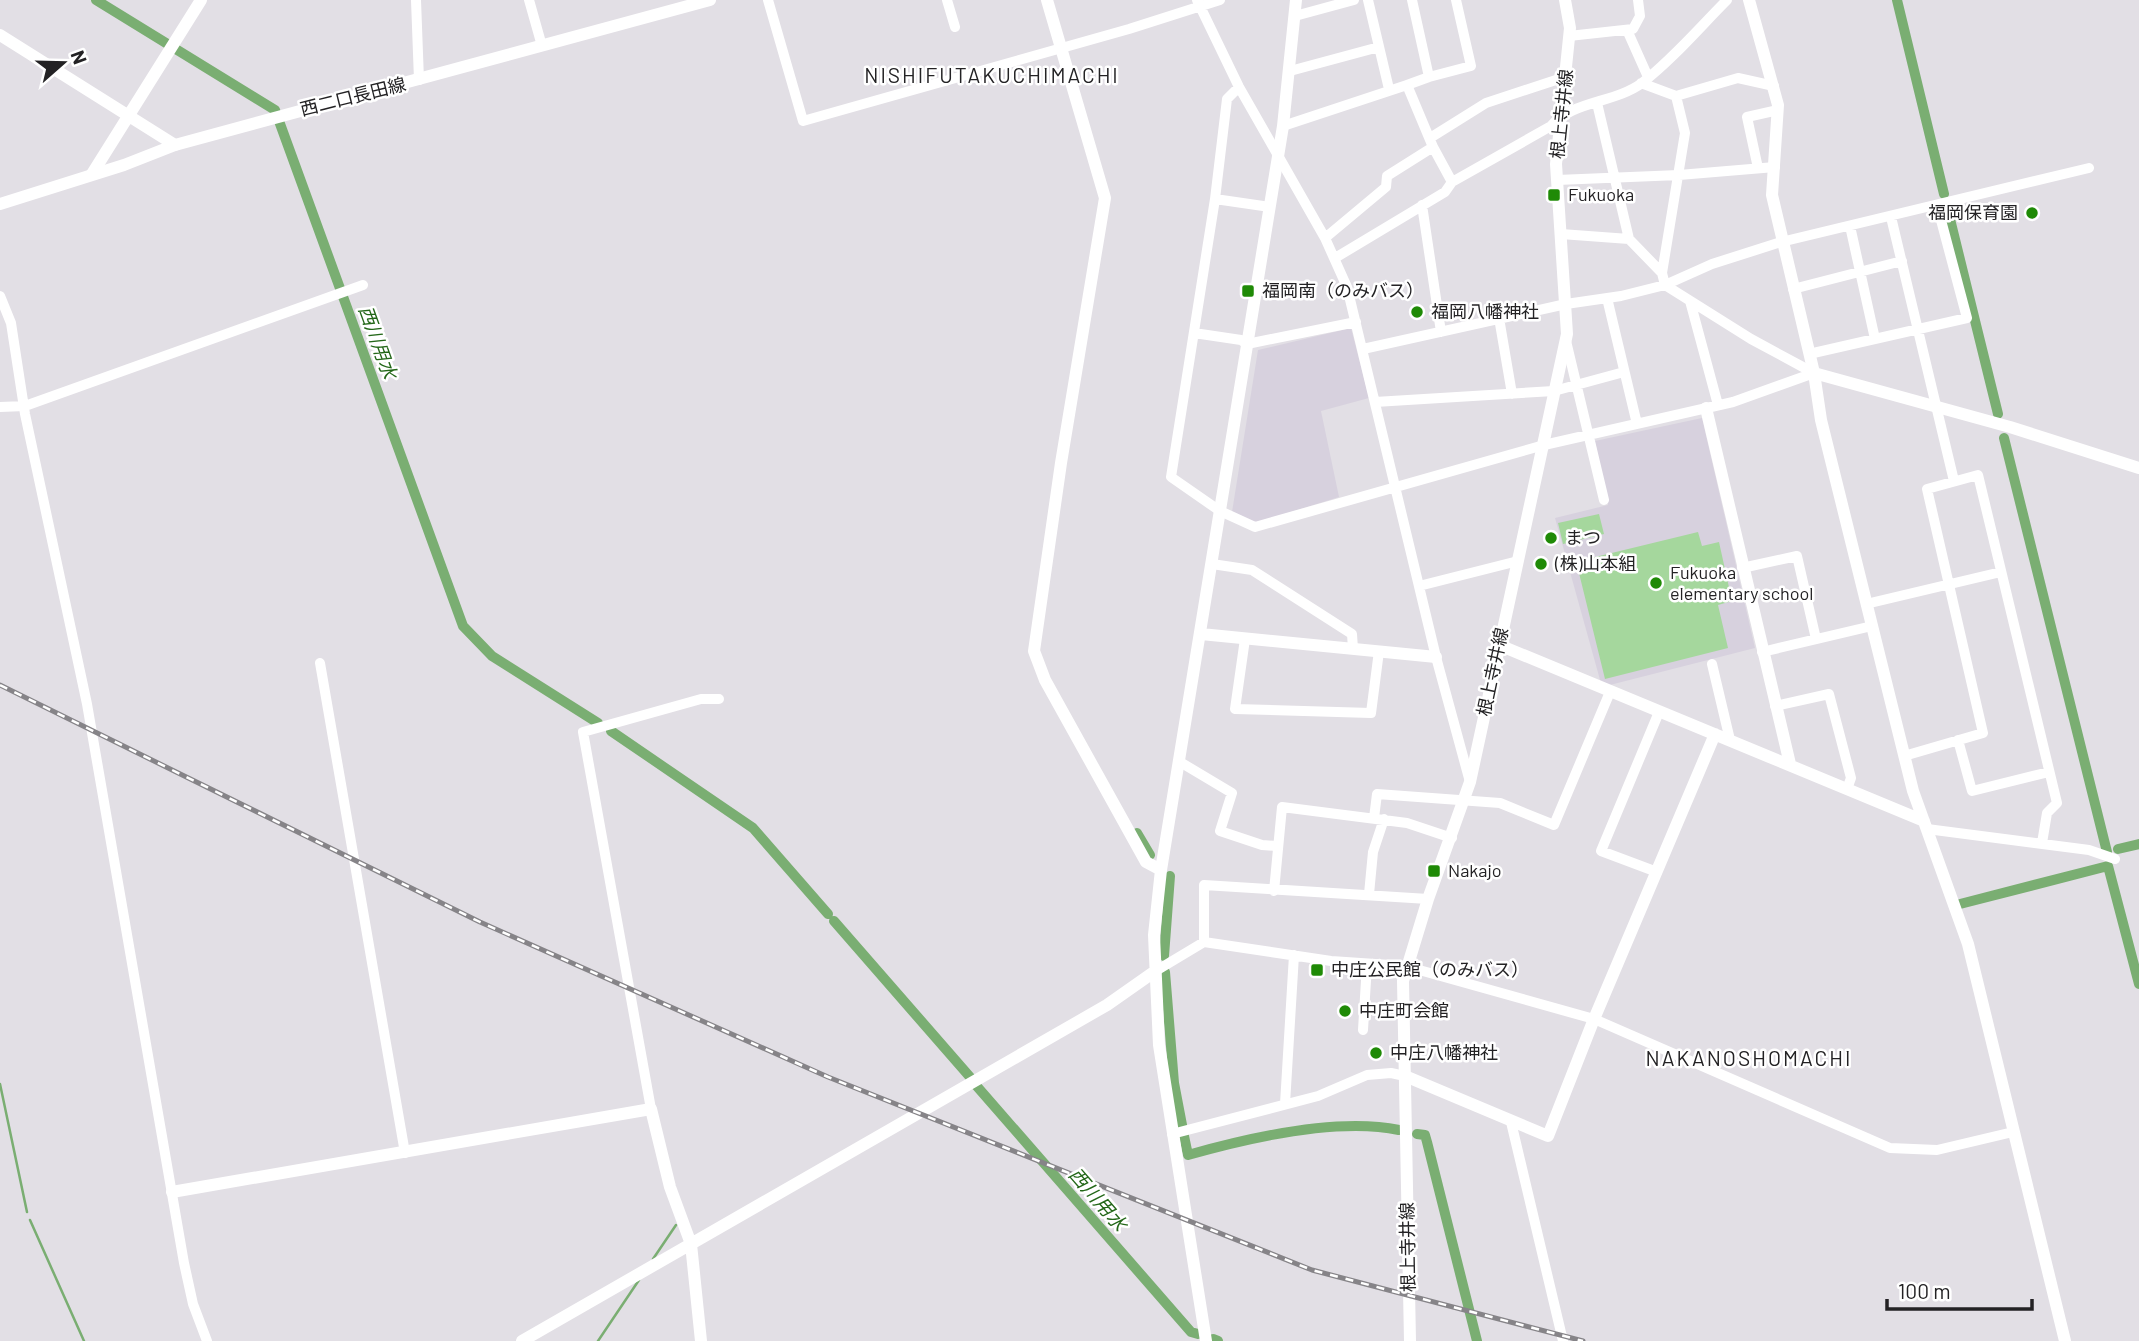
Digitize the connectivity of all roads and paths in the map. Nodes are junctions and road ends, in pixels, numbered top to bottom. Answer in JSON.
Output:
{"nodes":[{"id":1,"x":201,"y":0,"type":"edge"},
{"id":2,"x":529,"y":0,"type":"edge"},
{"id":3,"x":710,"y":0,"type":"edge"},
{"id":4,"x":768,"y":0,"type":"edge"},
{"id":5,"x":947,"y":0,"type":"edge"},
{"id":6,"x":1047,"y":0,"type":"edge"},
{"id":7,"x":1220,"y":0,"type":"edge"},
{"id":8,"x":1296,"y":0,"type":"edge"},
{"id":9,"x":1354,"y":0,"type":"edge"},
{"id":10,"x":1368,"y":0,"type":"edge"},
{"id":11,"x":1412,"y":0,"type":"edge"},
{"id":12,"x":1456,"y":0,"type":"edge"},
{"id":13,"x":1565,"y":0,"type":"edge"},
{"id":14,"x":1638,"y":0,"type":"edge"},
{"id":15,"x":1727,"y":0,"type":"edge"},
{"id":16,"x":1749,"y":0,"type":"edge"},
{"id":17,"x":414,"y":1,"type":"edge"},
{"id":18,"x":1197,"y":3,"type":"edge"},
{"id":19,"x":1295,"y":16,"type":"junction"},
{"id":20,"x":955,"y":27,"type":"dead end"},
{"id":21,"x":1627,"y":30,"type":"junction"},
{"id":22,"x":0,"y":35,"type":"edge"},
{"id":23,"x":1569,"y":36,"type":"junction"},
{"id":24,"x":542,"y":47,"type":"junction"},
{"id":25,"x":1379,"y":47,"type":"junction"},
{"id":26,"x":1060,"y":48,"type":"junction"},
{"id":27,"x":1290,"y":71,"type":"junction"},
{"id":28,"x":1429,"y":76,"type":"junction"},
{"id":29,"x":1565,"y":77,"type":"junction"},
{"id":30,"x":419,"y":80,"type":"junction"},
{"id":31,"x":1644,"y":80,"type":"junction"},
{"id":32,"x":1407,"y":85,"type":"junction"},
{"id":33,"x":1774,"y":86,"type":"junction"},
{"id":34,"x":1240,"y":87,"type":"junction"},
{"id":35,"x":1389,"y":89,"type":"junction"},
{"id":36,"x":1676,"y":96,"type":"junction"},
{"id":37,"x":1598,"y":103,"type":"junction"},
{"id":38,"x":1778,"y":110,"type":"junction"},
{"id":39,"x":128,"y":115,"type":"junction"},
{"id":40,"x":1561,"y":115,"type":"junction"},
{"id":41,"x":1283,"y":126,"type":"junction"},
{"id":42,"x":1431,"y":143,"type":"junction"},
{"id":43,"x":175,"y":145,"type":"junction"},
{"id":44,"x":1279,"y":151,"type":"junction"},
{"id":45,"x":1774,"y":166,"type":"junction"},
{"id":46,"x":1758,"y":168,"type":"junction"},
{"id":47,"x":2088,"y":168,"type":"dead end"},
{"id":48,"x":92,"y":174,"type":"junction"},
{"id":49,"x":1679,"y":175,"type":"junction"},
{"id":50,"x":1616,"y":178,"type":"junction"},
{"id":51,"x":1557,"y":180,"type":"junction"},
{"id":52,"x":1452,"y":182,"type":"junction"},
{"id":53,"x":1216,"y":200,"type":"junction"},
{"id":54,"x":0,"y":204,"type":"edge"},
{"id":55,"x":1422,"y":205,"type":"junction"},
{"id":56,"x":1937,"y":205,"type":"junction"},
{"id":57,"x":1270,"y":207,"type":"junction"},
{"id":58,"x":1891,"y":217,"type":"junction"},
{"id":59,"x":1850,"y":226,"type":"junction"},
{"id":60,"x":1561,"y":234,"type":"junction"},
{"id":61,"x":1325,"y":238,"type":"junction"},
{"id":62,"x":1629,"y":239,"type":"junction"},
{"id":63,"x":1781,"y":242,"type":"junction"},
{"id":64,"x":1335,"y":258,"type":"junction"},
{"id":65,"x":1902,"y":261,"type":"junction"},
{"id":66,"x":1860,"y":272,"type":"junction"},
{"id":67,"x":1662,"y":274,"type":"junction"},
{"id":68,"x":363,"y":285,"type":"dead end"},
{"id":69,"x":1665,"y":285,"type":"junction"},
{"id":70,"x":1793,"y":289,"type":"junction"},
{"id":71,"x":0,"y":296,"type":"edge"},
{"id":72,"x":1607,"y":298,"type":"junction"},
{"id":73,"x":1690,"y":301,"type":"junction"},
{"id":74,"x":1566,"y":303,"type":"junction"},
{"id":75,"x":1499,"y":318,"type":"junction"},
{"id":76,"x":1356,"y":322,"type":"junction"},
{"id":77,"x":1919,"y":329,"type":"junction"},
{"id":78,"x":1441,"y":332,"type":"junction"},
{"id":79,"x":1194,"y":333,"type":"junction"},
{"id":80,"x":1875,"y":339,"type":"junction"},
{"id":81,"x":1566,"y":341,"type":"junction"},
{"id":82,"x":1247,"y":344,"type":"junction"},
{"id":83,"x":1363,"y":349,"type":"junction"},
{"id":84,"x":1809,"y":354,"type":"junction"},
{"id":85,"x":1625,"y":372,"type":"junction"},
{"id":86,"x":1814,"y":373,"type":"junction"},
{"id":87,"x":1578,"y":385,"type":"junction"},
{"id":88,"x":1554,"y":391,"type":"junction"},
{"id":89,"x":1512,"y":394,"type":"junction"},
{"id":90,"x":1375,"y":402,"type":"junction"},
{"id":91,"x":25,"y":406,"type":"junction"},
{"id":92,"x":1712,"y":406,"type":"junction"},
{"id":93,"x":0,"y":407,"type":"edge"},
{"id":94,"x":1938,"y":407,"type":"junction"},
{"id":95,"x":1637,"y":424,"type":"junction"},
{"id":96,"x":1590,"y":434,"type":"junction"},
{"id":97,"x":1544,"y":445,"type":"junction"},
{"id":98,"x":2139,"y":468,"type":"edge"},
{"id":99,"x":1954,"y":481,"type":"junction"},
{"id":100,"x":1394,"y":486,"type":"junction"},
{"id":101,"x":1604,"y":500,"type":"dead end"},
{"id":102,"x":1220,"y":511,"type":"junction"},
{"id":103,"x":1518,"y":561,"type":"junction"},
{"id":104,"x":1212,"y":564,"type":"junction"},
{"id":105,"x":1742,"y":568,"type":"junction"},
{"id":106,"x":2001,"y":572,"type":"junction"},
{"id":107,"x":1949,"y":584,"type":"junction"},
{"id":108,"x":1419,"y":586,"type":"junction"},
{"id":109,"x":1866,"y":604,"type":"junction"},
{"id":110,"x":1872,"y":626,"type":"junction"},
{"id":111,"x":1201,"y":634,"type":"junction"},
{"id":112,"x":1245,"y":639,"type":"junction"},
{"id":113,"x":1816,"y":639,"type":"junction"},
{"id":114,"x":1499,"y":645,"type":"junction"},
{"id":115,"x":1353,"y":649,"type":"junction"},
{"id":116,"x":1379,"y":651,"type":"junction"},
{"id":117,"x":1762,"y":652,"type":"junction"},
{"id":118,"x":1436,"y":657,"type":"junction"},
{"id":119,"x":320,"y":663,"type":"dead end"},
{"id":120,"x":1712,"y":664,"type":"dead end"},
{"id":121,"x":1610,"y":692,"type":"junction"},
{"id":122,"x":719,"y":699,"type":"dead end"},
{"id":123,"x":1775,"y":706,"type":"junction"},
{"id":124,"x":1659,"y":712,"type":"junction"},
{"id":125,"x":1716,"y":734,"type":"junction"},
{"id":126,"x":1730,"y":740,"type":"junction"},
{"id":127,"x":1958,"y":740,"type":"junction"},
{"id":128,"x":1904,"y":756,"type":"junction"},
{"id":129,"x":1180,"y":762,"type":"junction"},
{"id":130,"x":1790,"y":764,"type":"junction"},
{"id":131,"x":2049,"y":772,"type":"junction"},
{"id":132,"x":1470,"y":782,"type":"junction"},
{"id":133,"x":1847,"y":789,"type":"junction"},
{"id":134,"x":1464,"y":801,"type":"junction"},
{"id":135,"x":1379,"y":819,"type":"junction"},
{"id":136,"x":1926,"y":825,"type":"junction"},
{"id":137,"x":1452,"y":838,"type":"junction"},
{"id":138,"x":2042,"y":843,"type":"junction"},
{"id":139,"x":1276,"y":846,"type":"junction"},
{"id":140,"x":2115,"y":859,"type":"dead end"},
{"id":141,"x":1161,"y":870,"type":"junction"},
{"id":142,"x":1657,"y":872,"type":"junction"},
{"id":143,"x":1274,"y":891,"type":"junction"},
{"id":144,"x":1369,"y":894,"type":"junction"},
{"id":145,"x":1428,"y":899,"type":"junction"},
{"id":146,"x":1204,"y":943,"type":"junction"},
{"id":147,"x":1294,"y":955,"type":"junction"},
{"id":148,"x":1367,"y":964,"type":"junction"},
{"id":149,"x":1405,"y":966,"type":"junction"},
{"id":150,"x":1154,"y":972,"type":"junction"},
{"id":151,"x":1594,"y":1019,"type":"junction"},
{"id":152,"x":1363,"y":1030,"type":"dead end"},
{"id":153,"x":1405,"y":1076,"type":"junction"},
{"id":154,"x":1285,"y":1104,"type":"junction"},
{"id":155,"x":651,"y":1109,"type":"junction"},
{"id":156,"x":1511,"y":1122,"type":"junction"},
{"id":157,"x":2013,"y":1132,"type":"junction"},
{"id":158,"x":1172,"y":1134,"type":"junction"},
{"id":159,"x":405,"y":1153,"type":"junction"},
{"id":160,"x":172,"y":1192,"type":"junction"},
{"id":161,"x":691,"y":1244,"type":"junction"},
{"id":162,"x":207,"y":1341,"type":"edge"},
{"id":163,"x":522,"y":1341,"type":"edge"},
{"id":164,"x":701,"y":1341,"type":"edge"},
{"id":165,"x":1206,"y":1341,"type":"edge"},
{"id":166,"x":1410,"y":1341,"type":"edge"},
{"id":167,"x":1563,"y":1341,"type":"edge"},
{"id":168,"x":2065,"y":1341,"type":"edge"}],
"edges":[{"from":1,"to":39,"type":"street"},
{"from":2,"to":24,"type":"street"},
{"from":3,"to":24,"type":"street","name":"西二口長田線"},
{"from":4,"to":26,"type":"street"},
{"from":5,"to":20,"type":"street"},
{"from":6,"to":26,"type":"street"},
{"from":7,"to":18,"type":"street"},
{"from":8,"to":19,"type":"street"},
{"from":9,"to":19,"type":"street"},
{"from":10,"to":25,"type":"street"},
{"from":11,"to":28,"type":"street"},
{"from":12,"to":28,"type":"street"},
{"from":13,"to":23,"type":"street","name":"根上寺井線"},
{"from":14,"to":21,"type":"street"},
{"from":15,"to":31,"type":"street"},
{"from":16,"to":33,"type":"street"},
{"from":17,"to":30,"type":"street"},
{"from":18,"to":26,"type":"street"},
{"from":18,"to":34,"type":"street"},
{"from":19,"to":27,"type":"street"},
{"from":21,"to":23,"type":"street"},
{"from":21,"to":31,"type":"street"},
{"from":22,"to":39,"type":"street"},
{"from":23,"to":29,"type":"street","name":"根上寺井線"},
{"from":24,"to":30,"type":"street","name":"西二口長田線"},
{"from":25,"to":27,"type":"street"},
{"from":25,"to":35,"type":"street"},
{"from":26,"to":141,"type":"street"},
{"from":27,"to":41,"type":"street"},
{"from":28,"to":32,"type":"street"},
{"from":29,"to":40,"type":"street","name":"根上寺井線"},
{"from":29,"to":42,"type":"street"},
{"from":30,"to":43,"type":"street","name":"西二口長田線"},
{"from":31,"to":36,"type":"street"},
{"from":31,"to":37,"type":"street"},
{"from":32,"to":35,"type":"street"},
{"from":32,"to":42,"type":"street"},
{"from":33,"to":36,"type":"street"},
{"from":33,"to":38,"type":"street"},
{"from":34,"to":44,"type":"street"},
{"from":34,"to":53,"type":"street"},
{"from":35,"to":41,"type":"street"},
{"from":36,"to":49,"type":"street"},
{"from":37,"to":40,"type":"street"},
{"from":37,"to":50,"type":"street"},
{"from":38,"to":45,"type":"street"},
{"from":38,"to":46,"type":"street"},
{"from":39,"to":43,"type":"street"},
{"from":39,"to":48,"type":"street"},
{"from":40,"to":51,"type":"street","name":"根上寺井線"},
{"from":40,"to":52,"type":"street"},
{"from":41,"to":44,"type":"street"},
{"from":42,"to":52,"type":"street"},
{"from":42,"to":61,"type":"street"},
{"from":43,"to":48,"type":"street","name":"西二口長田線"},
{"from":44,"to":57,"type":"street"},
{"from":44,"to":61,"type":"street"},
{"from":45,"to":46,"type":"street"},
{"from":45,"to":63,"type":"street"},
{"from":46,"to":49,"type":"street"},
{"from":47,"to":56,"type":"street"},
{"from":48,"to":54,"type":"street","name":"西二口長田線"},
{"from":49,"to":50,"type":"street"},
{"from":49,"to":67,"type":"street"},
{"from":50,"to":51,"type":"street"},
{"from":50,"to":62,"type":"street"},
{"from":51,"to":60,"type":"street","name":"根上寺井線"},
{"from":52,"to":55,"type":"street"},
{"from":53,"to":57,"type":"street"},
{"from":53,"to":79,"type":"street"},
{"from":55,"to":64,"type":"street"},
{"from":55,"to":78,"type":"street"},
{"from":56,"to":58,"type":"street"},
{"from":56,"to":77,"type":"street"},
{"from":57,"to":82,"type":"street"},
{"from":58,"to":59,"type":"street"},
{"from":58,"to":65,"type":"street"},
{"from":59,"to":63,"type":"street"},
{"from":59,"to":66,"type":"street"},
{"from":60,"to":62,"type":"street"},
{"from":60,"to":74,"type":"street","name":"根上寺井線"},
{"from":61,"to":64,"type":"street"},
{"from":62,"to":67,"type":"street"},
{"from":63,"to":69,"type":"street"},
{"from":63,"to":70,"type":"street"},
{"from":64,"to":76,"type":"street"},
{"from":65,"to":66,"type":"street"},
{"from":65,"to":77,"type":"street"},
{"from":66,"to":70,"type":"street"},
{"from":66,"to":80,"type":"street"},
{"from":67,"to":69,"type":"street"},
{"from":68,"to":91,"type":"street"},
{"from":69,"to":72,"type":"street"},
{"from":69,"to":73,"type":"street"},
{"from":70,"to":84,"type":"street"},
{"from":71,"to":91,"type":"street"},
{"from":72,"to":74,"type":"street"},
{"from":72,"to":85,"type":"street"},
{"from":73,"to":86,"type":"street"},
{"from":73,"to":92,"type":"street"},
{"from":74,"to":75,"type":"street"},
{"from":74,"to":81,"type":"street","name":"根上寺井線"},
{"from":75,"to":78,"type":"street"},
{"from":75,"to":89,"type":"street"},
{"from":76,"to":82,"type":"street"},
{"from":76,"to":83,"type":"street"},
{"from":77,"to":80,"type":"street"},
{"from":77,"to":94,"type":"street"},
{"from":78,"to":83,"type":"street"},
{"from":79,"to":82,"type":"street"},
{"from":79,"to":102,"type":"street"},
{"from":80,"to":84,"type":"street"},
{"from":81,"to":87,"type":"street"},
{"from":81,"to":88,"type":"street","name":"根上寺井線"},
{"from":82,"to":102,"type":"street"},
{"from":83,"to":90,"type":"street"},
{"from":84,"to":86,"type":"street"},
{"from":85,"to":87,"type":"street"},
{"from":85,"to":95,"type":"street"},
{"from":86,"to":92,"type":"street"},
{"from":86,"to":94,"type":"street"},
{"from":86,"to":109,"type":"street"},
{"from":87,"to":88,"type":"street"},
{"from":87,"to":96,"type":"street"},
{"from":88,"to":89,"type":"street"},
{"from":88,"to":97,"type":"street","name":"根上寺井線"},
{"from":89,"to":90,"type":"street"},
{"from":90,"to":100,"type":"street"},
{"from":91,"to":93,"type":"street"},
{"from":91,"to":160,"type":"street"},
{"from":92,"to":95,"type":"street"},
{"from":92,"to":105,"type":"street"},
{"from":94,"to":98,"type":"street"},
{"from":94,"to":99,"type":"street"},
{"from":95,"to":96,"type":"street"},
{"from":96,"to":97,"type":"street"},
{"from":96,"to":101,"type":"street"},
{"from":97,"to":100,"type":"street"},
{"from":97,"to":103,"type":"street","name":"根上寺井線"},
{"from":99,"to":106,"type":"street"},
{"from":99,"to":107,"type":"street"},
{"from":100,"to":102,"type":"street"},
{"from":100,"to":108,"type":"street"},
{"from":102,"to":104,"type":"street"},
{"from":103,"to":108,"type":"street"},
{"from":103,"to":114,"type":"street","name":"根上寺井線"},
{"from":104,"to":111,"type":"street"},
{"from":104,"to":115,"type":"street"},
{"from":105,"to":113,"type":"street"},
{"from":105,"to":117,"type":"street"},
{"from":106,"to":107,"type":"street"},
{"from":106,"to":131,"type":"street"},
{"from":107,"to":109,"type":"street"},
{"from":107,"to":127,"type":"street"},
{"from":108,"to":118,"type":"street"},
{"from":109,"to":110,"type":"street"},
{"from":110,"to":113,"type":"street"},
{"from":110,"to":128,"type":"street"},
{"from":111,"to":112,"type":"street"},
{"from":111,"to":129,"type":"street"},
{"from":112,"to":115,"type":"street"},
{"from":112,"to":116,"type":"street"},
{"from":113,"to":117,"type":"street"},
{"from":114,"to":121,"type":"street"},
{"from":114,"to":132,"type":"street","name":"根上寺井線"},
{"from":115,"to":116,"type":"street"},
{"from":116,"to":118,"type":"street"},
{"from":117,"to":123,"type":"street"},
{"from":118,"to":132,"type":"street"},
{"from":119,"to":159,"type":"street"},
{"from":120,"to":126,"type":"street"},
{"from":121,"to":124,"type":"street"},
{"from":121,"to":134,"type":"street"},
{"from":122,"to":155,"type":"street"},
{"from":123,"to":130,"type":"street"},
{"from":123,"to":133,"type":"street"},
{"from":124,"to":125,"type":"street"},
{"from":124,"to":142,"type":"street"},
{"from":125,"to":126,"type":"street"},
{"from":125,"to":142,"type":"street"},
{"from":126,"to":130,"type":"street"},
{"from":127,"to":128,"type":"street"},
{"from":127,"to":131,"type":"street"},
{"from":128,"to":136,"type":"street"},
{"from":129,"to":139,"type":"street"},
{"from":129,"to":141,"type":"street"},
{"from":130,"to":133,"type":"street"},
{"from":131,"to":138,"type":"street"},
{"from":132,"to":134,"type":"street","name":"根上寺井線"},
{"from":133,"to":136,"type":"street"},
{"from":134,"to":135,"type":"street"},
{"from":134,"to":137,"type":"street","name":"根上寺井線"},
{"from":135,"to":137,"type":"street"},
{"from":135,"to":139,"type":"street"},
{"from":135,"to":144,"type":"street"},
{"from":136,"to":138,"type":"street"},
{"from":136,"to":157,"type":"street"},
{"from":137,"to":145,"type":"street","name":"根上寺井線"},
{"from":138,"to":140,"type":"street"},
{"from":139,"to":143,"type":"street"},
{"from":141,"to":150,"type":"street"},
{"from":142,"to":151,"type":"street"},
{"from":143,"to":144,"type":"street"},
{"from":143,"to":146,"type":"street"},
{"from":144,"to":145,"type":"street"},
{"from":145,"to":149,"type":"street","name":"根上寺井線"},
{"from":146,"to":147,"type":"street"},
{"from":146,"to":150,"type":"street"},
{"from":147,"to":148,"type":"street"},
{"from":147,"to":154,"type":"street"},
{"from":148,"to":149,"type":"street"},
{"from":148,"to":152,"type":"street"},
{"from":149,"to":151,"type":"street"},
{"from":149,"to":153,"type":"street","name":"根上寺井線"},
{"from":150,"to":158,"type":"street"},
{"from":150,"to":161,"type":"street"},
{"from":151,"to":156,"type":"street"},
{"from":151,"to":157,"type":"street"},
{"from":153,"to":154,"type":"street"},
{"from":153,"to":156,"type":"street"},
{"from":153,"to":166,"type":"street","name":"根上寺井線"},
{"from":154,"to":158,"type":"street"},
{"from":155,"to":159,"type":"street"},
{"from":155,"to":161,"type":"street"},
{"from":156,"to":167,"type":"street"},
{"from":157,"to":168,"type":"street"},
{"from":158,"to":165,"type":"street"},
{"from":159,"to":160,"type":"street"},
{"from":160,"to":162,"type":"street"},
{"from":161,"to":163,"type":"street"},
{"from":161,"to":164,"type":"street"}]}
